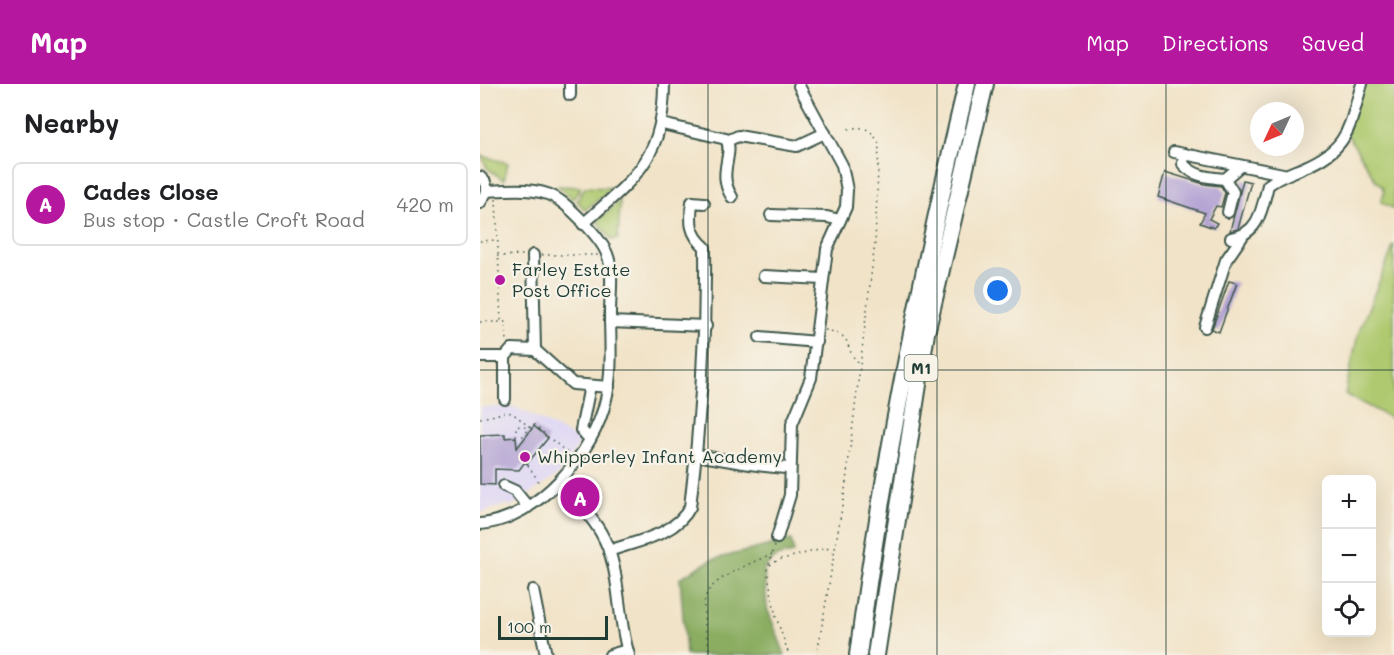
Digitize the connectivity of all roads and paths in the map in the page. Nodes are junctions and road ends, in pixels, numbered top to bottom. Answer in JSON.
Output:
{"nodes":[{"id":1,"x":664,"y":84,"type":"edge"},
{"id":2,"x":967,"y":84,"type":"edge"},
{"id":3,"x":986,"y":84,"type":"edge"},
{"id":4,"x":1362,"y":84,"type":"edge"},
{"id":5,"x":799,"y":86,"type":"edge"},
{"id":6,"x":662,"y":123,"type":"junction"},
{"id":7,"x":848,"y":129,"type":"dead end"},
{"id":8,"x":825,"y":133,"type":"junction"},
{"id":9,"x":727,"y":141,"type":"junction"},
{"id":10,"x":1240,"y":166,"type":"junction"},
{"id":11,"x":1283,"y":174,"type":"junction"},
{"id":12,"x":480,"y":177,"type":"edge"},
{"id":13,"x":1225,"y":179,"type":"junction"},
{"id":14,"x":491,"y":190,"type":"junction"},
{"id":15,"x":732,"y":197,"type":"dead end"},
{"id":16,"x":480,"y":203,"type":"edge"},
{"id":17,"x":704,"y":203,"type":"dead end"},
{"id":18,"x":1227,"y":212,"type":"dead end"},
{"id":19,"x":771,"y":215,"type":"dead end"},
{"id":20,"x":840,"y":220,"type":"junction"},
{"id":21,"x":583,"y":224,"type":"junction"},
{"id":22,"x":496,"y":240,"type":"junction"},
{"id":23,"x":480,"y":241,"type":"edge"},
{"id":24,"x":533,"y":255,"type":"junction"},
{"id":25,"x":608,"y":255,"type":"junction"},
{"id":26,"x":497,"y":256,"type":"junction"},
{"id":27,"x":764,"y":276,"type":"dead end"},
{"id":28,"x":823,"y":279,"type":"junction"},
{"id":29,"x":480,"y":322,"type":"edge"},
{"id":30,"x":501,"y":322,"type":"junction"},
{"id":31,"x":610,"y":322,"type":"junction"},
{"id":32,"x":706,"y":326,"type":"junction"},
{"id":33,"x":1205,"y":327,"type":"dead end"},
{"id":34,"x":818,"y":328,"type":"junction"},
{"id":35,"x":760,"y":337,"type":"dead end"},
{"id":36,"x":817,"y":342,"type":"junction"},
{"id":37,"x":535,"y":350,"type":"junction"},
{"id":38,"x":506,"y":355,"type":"junction"},
{"id":39,"x":480,"y":357,"type":"edge"},
{"id":40,"x":860,"y":364,"type":"junction"},
{"id":41,"x":590,"y":386,"type":"junction"},
{"id":42,"x":609,"y":387,"type":"junction"},
{"id":43,"x":506,"y":399,"type":"dead end"},
{"id":44,"x":480,"y":418,"type":"edge"},
{"id":45,"x":530,"y":428,"type":"junction"},
{"id":46,"x":516,"y":435,"type":"dead end"},
{"id":47,"x":522,"y":438,"type":"dead end"},
{"id":48,"x":590,"y":440,"type":"junction"},
{"id":49,"x":696,"y":455,"type":"junction"},
{"id":50,"x":577,"y":460,"type":"junction"},
{"id":51,"x":528,"y":465,"type":"dead end"},
{"id":52,"x":790,"y":468,"type":"junction"},
{"id":53,"x":559,"y":483,"type":"junction"},
{"id":54,"x":504,"y":486,"type":"dead end"},
{"id":55,"x":546,"y":493,"type":"junction"},
{"id":56,"x":528,"y":507,"type":"junction"},
{"id":57,"x":480,"y":524,"type":"edge"},
{"id":58,"x":777,"y":538,"type":"joint"},
{"id":59,"x":609,"y":551,"type":"junction"},
{"id":60,"x":772,"y":554,"type":"junction"},
{"id":61,"x":832,"y":554,"type":"junction"},
{"id":62,"x":769,"y":565,"type":"junction"},
{"id":63,"x":533,"y":590,"type":"dead end"},
{"id":64,"x":628,"y":652,"type":"edge"},
{"id":65,"x":546,"y":655,"type":"edge"},
{"id":66,"x":610,"y":655,"type":"edge"},
{"id":67,"x":710,"y":655,"type":"edge"},
{"id":68,"x":789,"y":655,"type":"edge"},
{"id":69,"x":817,"y":655,"type":"edge"},
{"id":70,"x":858,"y":655,"type":"edge"},
{"id":71,"x":876,"y":655,"type":"edge"}],
"edges":[{"from":1,"to":6,"type":"street"},
{"from":2,"to":70,"type":"highway","number":"M1"},
{"from":3,"to":71,"type":"highway","number":"M1"},
{"from":4,"to":11,"type":"street"},
{"from":5,"to":8,"type":"street"},
{"from":6,"to":9,"type":"street"},
{"from":6,"to":21,"type":"street"},
{"from":7,"to":40,"type":"path"},
{"from":8,"to":9,"type":"street"},
{"from":8,"to":20,"type":"street"},
{"from":9,"to":15,"type":"street"},
{"from":10,"to":11,"type":"street"},
{"from":10,"to":13,"type":"street"},
{"from":10,"to":13,"type":"street"},
{"from":11,"to":33,"type":"street"},
{"from":12,"to":14,"type":"street"},
{"from":13,"to":18,"type":"street"},
{"from":14,"to":16,"type":"street"},
{"from":14,"to":21,"type":"street"},
{"from":14,"to":22,"type":"path"},
{"from":17,"to":32,"type":"street"},
{"from":19,"to":20,"type":"street"},
{"from":20,"to":28,"type":"street"},
{"from":21,"to":25,"type":"street"},
{"from":22,"to":23,"type":"path"},
{"from":22,"to":26,"type":"path"},
{"from":24,"to":25,"type":"path"},
{"from":24,"to":26,"type":"path"},
{"from":24,"to":37,"type":"street"},
{"from":25,"to":31,"type":"street"},
{"from":26,"to":30,"type":"path"},
{"from":27,"to":28,"type":"street"},
{"from":28,"to":34,"type":"street"},
{"from":29,"to":30,"type":"path"},
{"from":30,"to":38,"type":"path"},
{"from":31,"to":32,"type":"street"},
{"from":31,"to":42,"type":"street"},
{"from":32,"to":49,"type":"street"},
{"from":34,"to":36,"type":"street"},
{"from":34,"to":40,"type":"path"},
{"from":35,"to":36,"type":"street"},
{"from":36,"to":52,"type":"street"},
{"from":37,"to":38,"type":"street"},
{"from":37,"to":41,"type":"street"},
{"from":38,"to":39,"type":"street"},
{"from":38,"to":43,"type":"street"},
{"from":40,"to":61,"type":"path"},
{"from":41,"to":42,"type":"street"},
{"from":41,"to":48,"type":"street"},
{"from":42,"to":48,"type":"street"},
{"from":44,"to":45,"type":"path"},
{"from":45,"to":46,"type":"path"},
{"from":45,"to":47,"type":"path"},
{"from":45,"to":50,"type":"path"},
{"from":48,"to":50,"type":"street"},
{"from":49,"to":52,"type":"street"},
{"from":49,"to":59,"type":"street"},
{"from":50,"to":53,"type":"street"},
{"from":51,"to":55,"type":"path"},
{"from":52,"to":58,"type":"street"},
{"from":53,"to":55,"type":"street"},
{"from":53,"to":59,"type":"street"},
{"from":54,"to":56,"type":"street"},
{"from":55,"to":56,"type":"street"},
{"from":56,"to":57,"type":"street"},
{"from":58,"to":60,"type":"path"},
{"from":59,"to":64,"type":"street"},
{"from":60,"to":62,"type":"path"},
{"from":60,"to":67,"type":"path"},
{"from":61,"to":62,"type":"path"},
{"from":61,"to":69,"type":"path"},
{"from":62,"to":68,"type":"path"},
{"from":63,"to":65,"type":"street"},
{"from":64,"to":66,"type":"street"}]}
